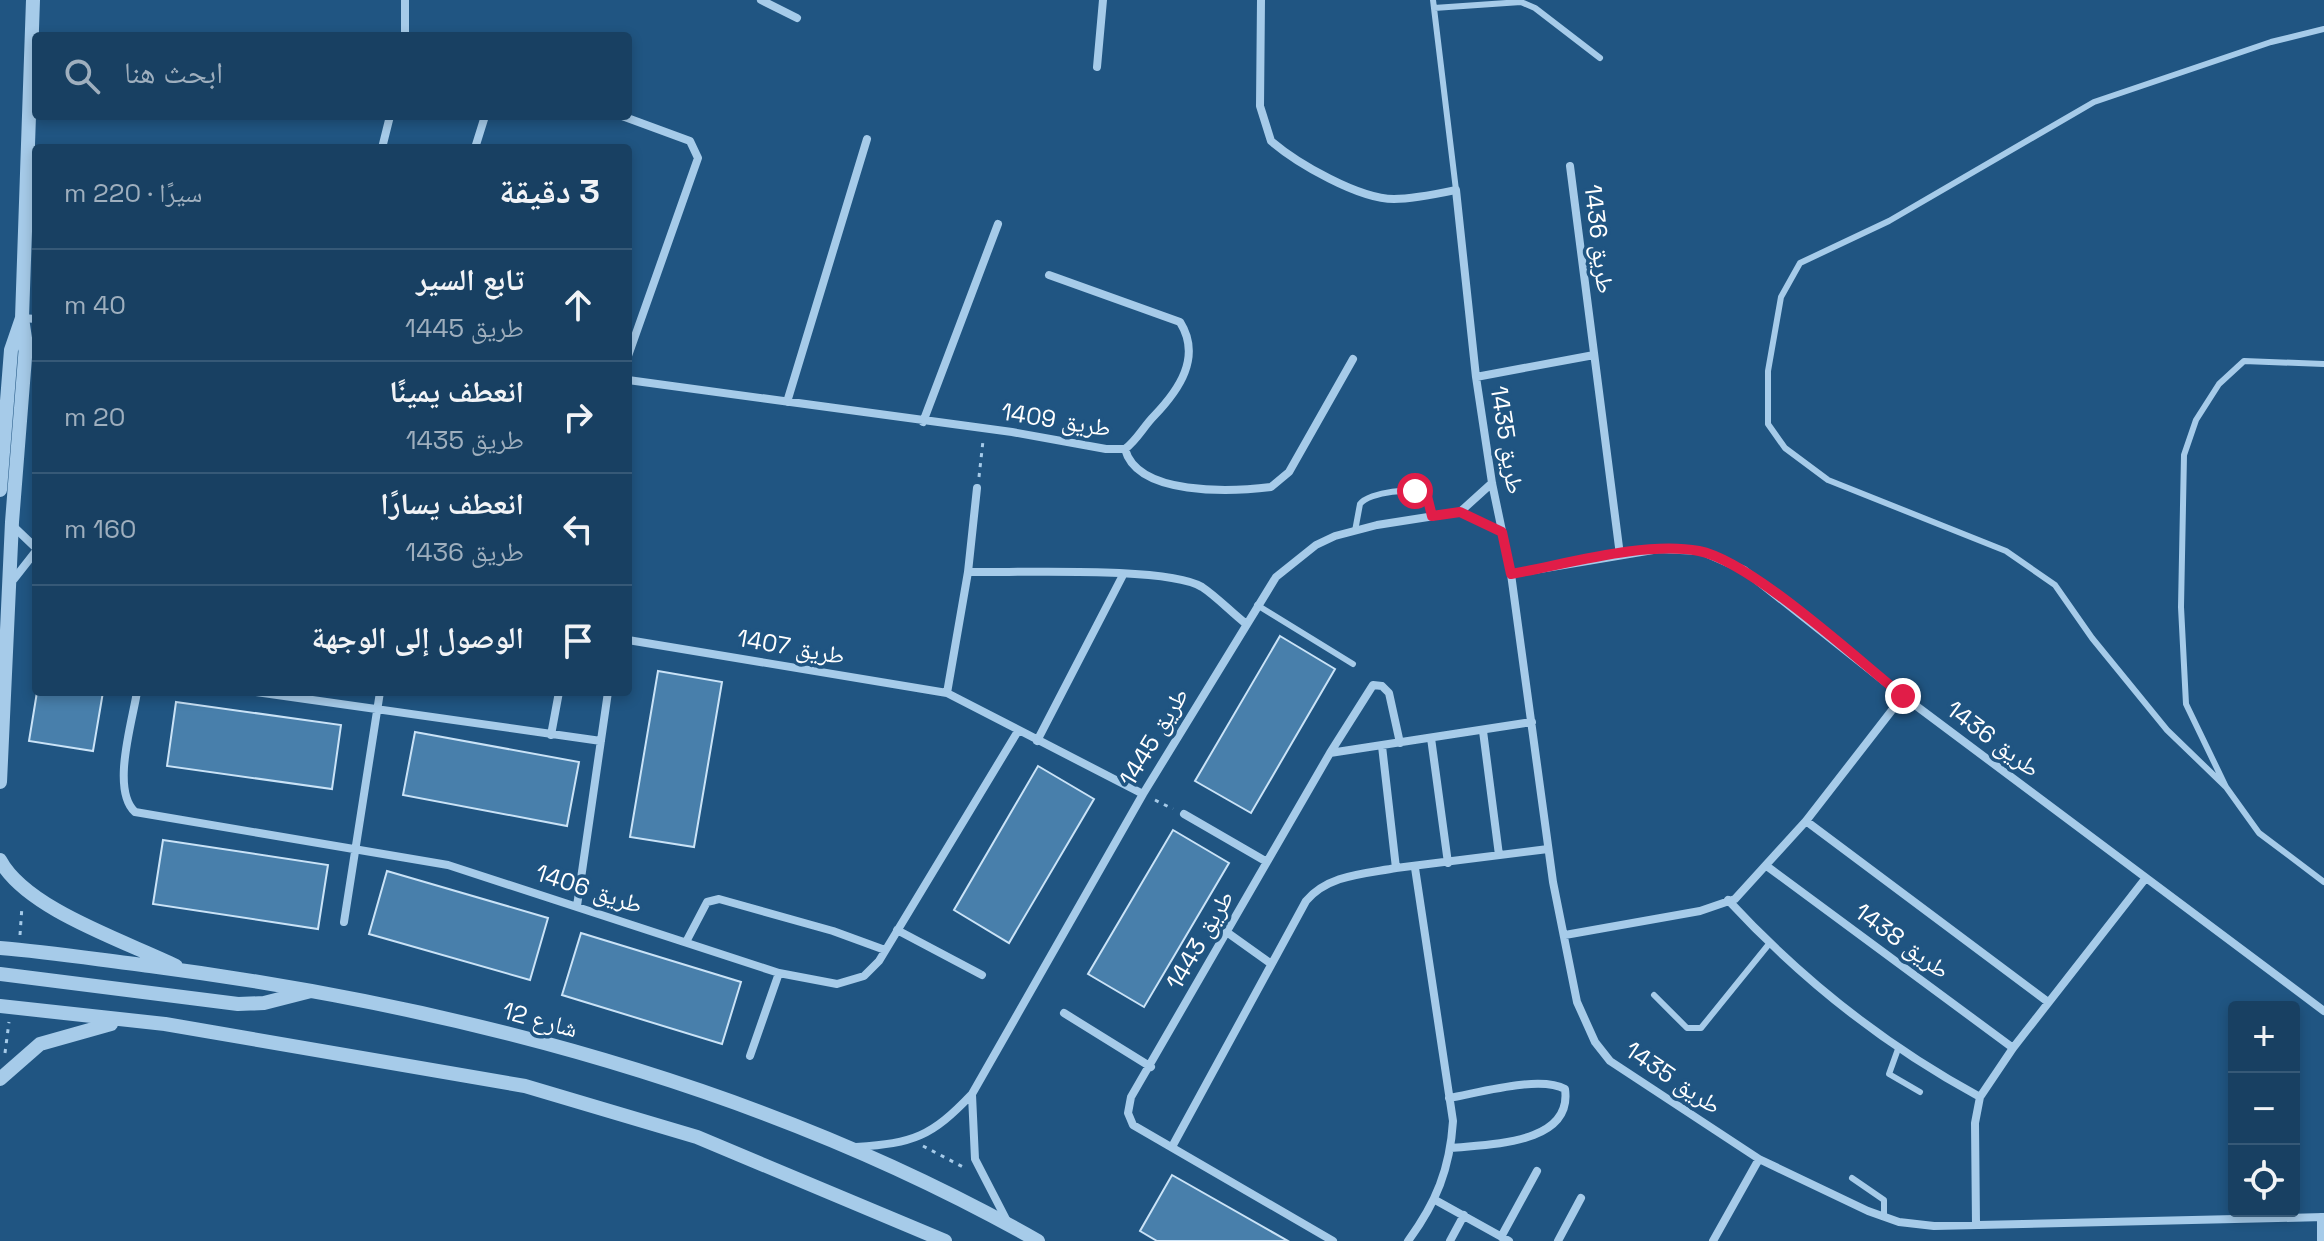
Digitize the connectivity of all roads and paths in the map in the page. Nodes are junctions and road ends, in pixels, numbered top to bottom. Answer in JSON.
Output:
{"nodes":[{"id":1,"x":33,"y":0,"type":"edge"},
{"id":2,"x":405,"y":0,"type":"edge"},
{"id":3,"x":761,"y":0,"type":"edge"},
{"id":4,"x":1103,"y":0,"type":"edge"},
{"id":5,"x":1261,"y":0,"type":"edge"},
{"id":6,"x":1434,"y":4,"type":"edge"},
{"id":7,"x":797,"y":18,"type":"dead end"},
{"id":8,"x":2324,"y":29,"type":"edge"},
{"id":9,"x":33,"y":32,"type":"edge"},
{"id":10,"x":405,"y":32,"type":"edge"},
{"id":11,"x":1600,"y":58,"type":"dead end"},
{"id":12,"x":1097,"y":67,"type":"dead end"},
{"id":13,"x":32,"y":80,"type":"edge"},
{"id":14,"x":389,"y":120,"type":"edge"},
{"id":15,"x":484,"y":120,"type":"edge"},
{"id":16,"x":632,"y":120,"type":"edge"},
{"id":17,"x":867,"y":139,"type":"dead end"},
{"id":18,"x":383,"y":144,"type":"edge"},
{"id":19,"x":476,"y":144,"type":"edge"},
{"id":20,"x":1570,"y":166,"type":"dead end"},
{"id":21,"x":1456,"y":190,"type":"junction"},
{"id":22,"x":998,"y":224,"type":"dead end"},
{"id":23,"x":1049,"y":275,"type":"dead end"},
{"id":24,"x":29,"y":319,"type":"edge"},
{"id":25,"x":632,"y":345,"type":"edge"},
{"id":26,"x":6,"y":352,"type":"edge"},
{"id":27,"x":1594,"y":355,"type":"junction"},
{"id":28,"x":1353,"y":359,"type":"dead end"},
{"id":29,"x":2324,"y":364,"type":"edge"},
{"id":30,"x":1476,"y":377,"type":"junction"},
{"id":31,"x":632,"y":381,"type":"edge"},
{"id":32,"x":5,"y":398,"type":"edge"},
{"id":33,"x":787,"y":402,"type":"junction"},
{"id":34,"x":923,"y":422,"type":"junction"},
{"id":35,"x":984,"y":429,"type":"junction"},
{"id":36,"x":1125,"y":449,"type":"junction"},
{"id":37,"x":1492,"y":483,"type":"junction"},
{"id":38,"x":977,"y":488,"type":"joint"},
{"id":39,"x":0,"y":490,"type":"edge"},
{"id":40,"x":1460,"y":512,"type":"junction"},
{"id":41,"x":1432,"y":516,"type":"junction"},
{"id":42,"x":12,"y":522,"type":"junction"},
{"id":43,"x":1355,"y":531,"type":"junction"},
{"id":44,"x":1502,"y":532,"type":"junction"},
{"id":45,"x":32,"y":547,"type":"edge"},
{"id":46,"x":32,"y":554,"type":"edge"},
{"id":47,"x":1620,"y":555,"type":"junction"},
{"id":48,"x":968,"y":572,"type":"junction"},
{"id":49,"x":1511,"y":574,"type":"junction"},
{"id":50,"x":1123,"y":575,"type":"junction"},
{"id":51,"x":8,"y":595,"type":"junction"},
{"id":52,"x":1257,"y":605,"type":"junction"},
{"id":53,"x":1245,"y":623,"type":"junction"},
{"id":54,"x":632,"y":641,"type":"edge"},
{"id":55,"x":1353,"y":664,"type":"dead end"},
{"id":56,"x":947,"y":693,"type":"junction"},
{"id":57,"x":136,"y":696,"type":"edge"},
{"id":58,"x":283,"y":696,"type":"edge"},
{"id":59,"x":379,"y":696,"type":"edge"},
{"id":60,"x":558,"y":696,"type":"edge"},
{"id":61,"x":607,"y":696,"type":"edge"},
{"id":62,"x":1903,"y":696,"type":"junction"},
{"id":63,"x":377,"y":710,"type":"junction"},
{"id":64,"x":1532,"y":722,"type":"junction"},
{"id":65,"x":1018,"y":731,"type":"junction"},
{"id":66,"x":1483,"y":731,"type":"junction"},
{"id":67,"x":551,"y":735,"type":"junction"},
{"id":68,"x":1431,"y":738,"type":"junction"},
{"id":69,"x":601,"y":741,"type":"junction"},
{"id":70,"x":1037,"y":741,"type":"junction"},
{"id":71,"x":1400,"y":743,"type":"junction"},
{"id":72,"x":1382,"y":746,"type":"junction"},
{"id":73,"x":1330,"y":753,"type":"junction"},
{"id":74,"x":0,"y":782,"type":"edge"},
{"id":75,"x":2226,"y":787,"type":"junction"},
{"id":76,"x":1143,"y":794,"type":"junction"},
{"id":77,"x":1184,"y":814,"type":"joint"},
{"id":78,"x":1806,"y":821,"type":"junction"},
{"id":79,"x":356,"y":847,"type":"junction"},
{"id":80,"x":1548,"y":849,"type":"junction"},
{"id":81,"x":1499,"y":855,"type":"junction"},
{"id":82,"x":0,"y":860,"type":"edge"},
{"id":83,"x":1267,"y":862,"type":"junction"},
{"id":84,"x":1448,"y":863,"type":"junction"},
{"id":85,"x":1768,"y":867,"type":"junction"},
{"id":86,"x":1396,"y":868,"type":"junction"},
{"id":87,"x":1415,"y":868,"type":"junction"},
{"id":88,"x":2145,"y":879,"type":"junction"},
{"id":89,"x":2324,"y":882,"type":"edge"},
{"id":90,"x":1728,"y":900,"type":"junction"},
{"id":91,"x":577,"y":906,"type":"junction"},
{"id":92,"x":344,"y":922,"type":"dead end"},
{"id":93,"x":897,"y":930,"type":"junction"},
{"id":94,"x":1228,"y":933,"type":"junction"},
{"id":95,"x":1565,"y":935,"type":"junction"},
{"id":96,"x":686,"y":942,"type":"junction"},
{"id":97,"x":1769,"y":944,"type":"junction"},
{"id":98,"x":0,"y":948,"type":"edge"},
{"id":99,"x":885,"y":950,"type":"junction"},
{"id":100,"x":1270,"y":963,"type":"junction"},
{"id":101,"x":187,"y":971,"type":"junction"},
{"id":102,"x":779,"y":973,"type":"junction"},
{"id":103,"x":0,"y":974,"type":"edge"},
{"id":104,"x":982,"y":975,"type":"dead end"},
{"id":105,"x":316,"y":990,"type":"junction"},
{"id":106,"x":1654,"y":995,"type":"dead end"},
{"id":107,"x":2048,"y":1002,"type":"junction"},
{"id":108,"x":0,"y":1006,"type":"edge"},
{"id":109,"x":2324,"y":1011,"type":"edge"},
{"id":110,"x":1064,"y":1013,"type":"dead end"},
{"id":111,"x":125,"y":1021,"type":"junction"},
{"id":112,"x":2013,"y":1048,"type":"junction"},
{"id":113,"x":1898,"y":1049,"type":"junction"},
{"id":114,"x":750,"y":1056,"type":"dead end"},
{"id":115,"x":1151,"y":1067,"type":"junction"},
{"id":116,"x":0,"y":1079,"type":"edge"},
{"id":117,"x":1920,"y":1092,"type":"dead end"},
{"id":118,"x":972,"y":1094,"type":"junction"},
{"id":119,"x":1980,"y":1097,"type":"junction"},
{"id":120,"x":1449,"y":1098,"type":"junction"},
{"id":121,"x":913,"y":1141,"type":"junction"},
{"id":122,"x":1173,"y":1145,"type":"junction"},
{"id":123,"x":847,"y":1148,"type":"junction"},
{"id":124,"x":1451,"y":1148,"type":"junction"},
{"id":125,"x":1759,"y":1159,"type":"junction"},
{"id":126,"x":1537,"y":1171,"type":"dead end"},
{"id":127,"x":981,"y":1176,"type":"junction"},
{"id":128,"x":1852,"y":1178,"type":"dead end"},
{"id":129,"x":1581,"y":1198,"type":"dead end"},
{"id":130,"x":1437,"y":1201,"type":"junction"},
{"id":131,"x":1464,"y":1215,"type":"junction"},
{"id":132,"x":1884,"y":1217,"type":"junction"},
{"id":133,"x":2322,"y":1217,"type":"edge"},
{"id":134,"x":1008,"y":1224,"type":"junction"},
{"id":135,"x":1976,"y":1225,"type":"junction"},
{"id":136,"x":1505,"y":1239,"type":"edge"},
{"id":137,"x":945,"y":1241,"type":"edge"},
{"id":138,"x":1038,"y":1241,"type":"edge"},
{"id":139,"x":1333,"y":1241,"type":"edge"},
{"id":140,"x":1408,"y":1241,"type":"edge"},
{"id":141,"x":1450,"y":1241,"type":"edge"},
{"id":142,"x":1558,"y":1241,"type":"edge"},
{"id":143,"x":1713,"y":1241,"type":"edge"},
{"id":144,"x":2321,"y":1241,"type":"edge"}],
"edges":[{"from":1,"to":9,"type":"street"},
{"from":2,"to":10,"type":"street"},
{"from":3,"to":7,"type":"street"},
{"from":4,"to":12,"type":"street"},
{"from":5,"to":21,"type":"street"},
{"from":6,"to":11,"type":"lane"},
{"from":6,"to":21,"type":"lane"},
{"from":8,"to":75,"type":"lane"},
{"from":13,"to":24,"type":"street"},
{"from":14,"to":18,"type":"street"},
{"from":15,"to":19,"type":"street"},
{"from":16,"to":25,"type":"street"},
{"from":17,"to":33,"type":"street"},
{"from":20,"to":27,"type":"street","name":"طريق 1436"},
{"from":21,"to":30,"type":"street","name":"طريق 1435"},
{"from":22,"to":34,"type":"street"},
{"from":23,"to":36,"type":"street","name":"طريق 1409"},
{"from":24,"to":26,"type":"street"},
{"from":24,"to":42,"type":"street"},
{"from":26,"to":32,"type":"street"},
{"from":27,"to":30,"type":"street"},
{"from":27,"to":47,"type":"street","name":"طريق 1436"},
{"from":28,"to":36,"type":"street"},
{"from":29,"to":75,"type":"lane"},
{"from":30,"to":37,"type":"street","name":"طريق 1435"},
{"from":31,"to":33,"type":"street","name":"طريق 1409"},
{"from":32,"to":39,"type":"street"},
{"from":33,"to":34,"type":"street","name":"طريق 1409"},
{"from":34,"to":35,"type":"street","name":"طريق 1409"},
{"from":35,"to":36,"type":"street","name":"طريق 1409"},
{"from":35,"to":38,"type":"path"},
{"from":37,"to":40,"type":"street"},
{"from":37,"to":44,"type":"street","name":"طريق 1435"},
{"from":38,"to":48,"type":"street"},
{"from":40,"to":41,"type":"street","name":"طريق 1445"},
{"from":40,"to":44,"type":"street"},
{"from":41,"to":43,"type":"street","name":"طريق 1445"},
{"from":41,"to":43,"type":"lane"},
{"from":42,"to":45,"type":"street"},
{"from":42,"to":51,"type":"street"},
{"from":43,"to":52,"type":"street","name":"طريق 1445"},
{"from":44,"to":49,"type":"street","name":"طريق 1435"},
{"from":46,"to":51,"type":"street"},
{"from":47,"to":49,"type":"street","name":"طريق 1436"},
{"from":47,"to":62,"type":"street","name":"طريق 1436"},
{"from":48,"to":50,"type":"street"},
{"from":48,"to":56,"type":"street"},
{"from":49,"to":64,"type":"street","name":"طريق 1435"},
{"from":50,"to":53,"type":"street"},
{"from":50,"to":70,"type":"street"},
{"from":51,"to":74,"type":"street"},
{"from":52,"to":53,"type":"street","name":"طريق 1445"},
{"from":52,"to":55,"type":"lane"},
{"from":53,"to":76,"type":"street","name":"طريق 1445"},
{"from":54,"to":56,"type":"street","name":"طريق 1407"},
{"from":56,"to":65,"type":"street","name":"طريق 1407"},
{"from":57,"to":79,"type":"street","name":"طريق 1406"},
{"from":58,"to":63,"type":"street"},
{"from":59,"to":63,"type":"street"},
{"from":60,"to":67,"type":"street"},
{"from":61,"to":69,"type":"street"},
{"from":62,"to":78,"type":"street"},
{"from":62,"to":88,"type":"street","name":"طريق 1436"},
{"from":63,"to":67,"type":"street"},
{"from":63,"to":79,"type":"street"},
{"from":64,"to":66,"type":"street"},
{"from":64,"to":80,"type":"street","name":"طريق 1435"},
{"from":65,"to":70,"type":"street","name":"طريق 1407"},
{"from":65,"to":93,"type":"street","name":"طريق 1406"},
{"from":66,"to":68,"type":"street"},
{"from":66,"to":81,"type":"street"},
{"from":67,"to":69,"type":"street"},
{"from":68,"to":71,"type":"street"},
{"from":68,"to":84,"type":"street"},
{"from":69,"to":91,"type":"street"},
{"from":70,"to":76,"type":"street","name":"طريق 1407"},
{"from":71,"to":72,"type":"street"},
{"from":71,"to":73,"type":"street","name":"طريق 1443"},
{"from":72,"to":73,"type":"street"},
{"from":72,"to":86,"type":"street"},
{"from":73,"to":83,"type":"street","name":"طريق 1443"},
{"from":75,"to":89,"type":"lane"},
{"from":76,"to":77,"type":"path"},
{"from":76,"to":118,"type":"street","name":"طريق 1445"},
{"from":77,"to":83,"type":"street"},
{"from":78,"to":85,"type":"street"},
{"from":78,"to":107,"type":"street","name":"طريق 1438"},
{"from":79,"to":91,"type":"street","name":"طريق 1406"},
{"from":79,"to":92,"type":"street"},
{"from":80,"to":81,"type":"street"},
{"from":80,"to":95,"type":"street","name":"طريق 1435"},
{"from":81,"to":84,"type":"street"},
{"from":82,"to":101,"type":"street"},
{"from":83,"to":94,"type":"street","name":"طريق 1443"},
{"from":84,"to":87,"type":"street"},
{"from":85,"to":90,"type":"street"},
{"from":85,"to":112,"type":"street","name":"طريق 1438"},
{"from":86,"to":87,"type":"street"},
{"from":86,"to":100,"type":"street"},
{"from":87,"to":120,"type":"street"},
{"from":88,"to":107,"type":"street"},
{"from":88,"to":109,"type":"street","name":"طريق 1436"},
{"from":90,"to":95,"type":"street"},
{"from":90,"to":97,"type":"street"},
{"from":91,"to":96,"type":"street","name":"طريق 1406"},
{"from":93,"to":99,"type":"street","name":"طريق 1406"},
{"from":93,"to":104,"type":"street"},
{"from":94,"to":100,"type":"street"},
{"from":94,"to":115,"type":"street","name":"طريق 1443"},
{"from":95,"to":125,"type":"street","name":"طريق 1435"},
{"from":96,"to":99,"type":"street"},
{"from":96,"to":102,"type":"street","name":"طريق 1406"},
{"from":97,"to":106,"type":"lane"},
{"from":97,"to":113,"type":"street"},
{"from":98,"to":101,"type":"street","name":"شارع 12"},
{"from":99,"to":102,"type":"street","name":"طريق 1406"},
{"from":100,"to":122,"type":"street"},
{"from":101,"to":105,"type":"street","name":"شارع 12"},
{"from":102,"to":114,"type":"street"},
{"from":103,"to":105,"type":"street"},
{"from":105,"to":123,"type":"street","name":"شارع 12"},
{"from":107,"to":112,"type":"street"},
{"from":108,"to":111,"type":"street"},
{"from":110,"to":115,"type":"street"},
{"from":111,"to":116,"type":"street"},
{"from":111,"to":137,"type":"street"},
{"from":112,"to":119,"type":"street"},
{"from":113,"to":117,"type":"lane"},
{"from":113,"to":119,"type":"street"},
{"from":115,"to":122,"type":"street","name":"طريق 1443"},
{"from":118,"to":121,"type":"street","name":"طريق 1445"},
{"from":118,"to":127,"type":"street","name":"طريق 1445"},
{"from":119,"to":135,"type":"street"},
{"from":120,"to":124,"type":"street"},
{"from":120,"to":124,"type":"street"},
{"from":121,"to":123,"type":"street","name":"طريق 1445"},
{"from":121,"to":127,"type":"path"},
{"from":122,"to":139,"type":"street","name":"طريق 1443"},
{"from":123,"to":134,"type":"street","name":"شارع 12"},
{"from":124,"to":130,"type":"street"},
{"from":125,"to":132,"type":"street","name":"طريق 1435"},
{"from":125,"to":143,"type":"street"},
{"from":126,"to":136,"type":"street"},
{"from":127,"to":134,"type":"street","name":"طريق 1445"},
{"from":128,"to":132,"type":"lane"},
{"from":129,"to":142,"type":"street"},
{"from":130,"to":131,"type":"street"},
{"from":130,"to":140,"type":"street"},
{"from":131,"to":136,"type":"street"},
{"from":131,"to":141,"type":"street"},
{"from":132,"to":135,"type":"street","name":"طريق 1435"},
{"from":133,"to":135,"type":"street","name":"طريق 1435"},
{"from":133,"to":144,"type":"street"},
{"from":134,"to":138,"type":"street","name":"شارع 12"}]}
